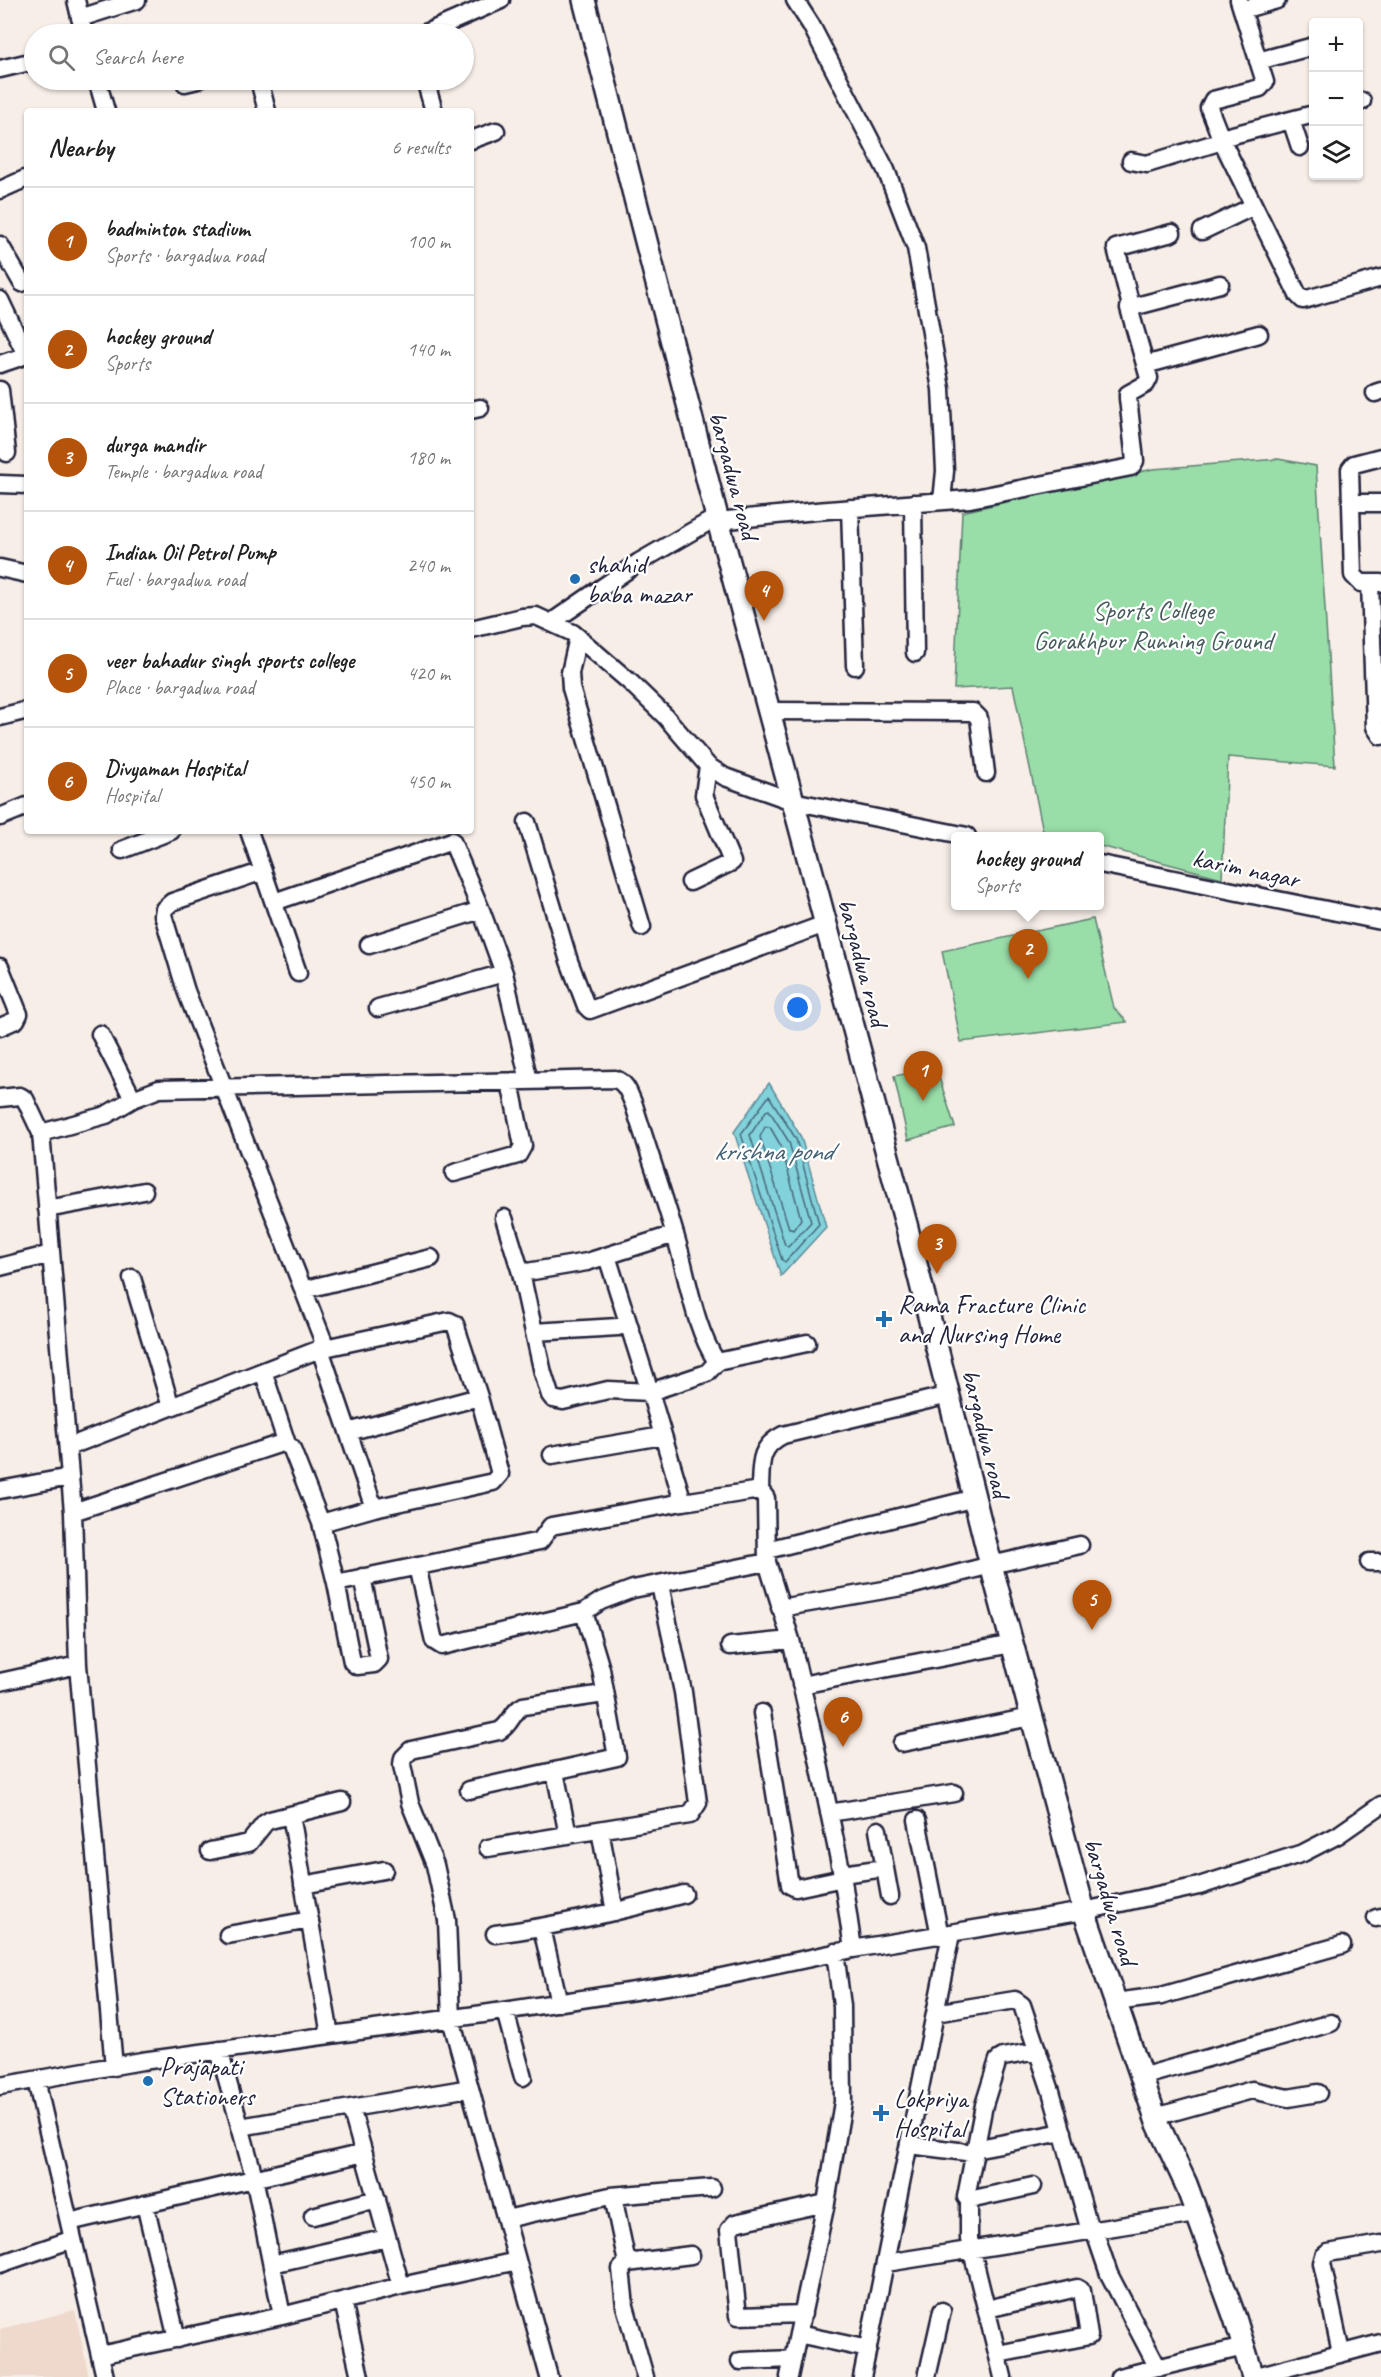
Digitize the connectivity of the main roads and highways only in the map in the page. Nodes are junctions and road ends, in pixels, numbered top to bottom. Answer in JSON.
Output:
{"nodes":[{"id":1,"x":584,"y":0,"type":"edge"},
{"id":2,"x":1253,"y":2377,"type":"edge"}],
"edges":[{"from":1,"to":2,"type":"main road","name":"bargadwa road"}]}
